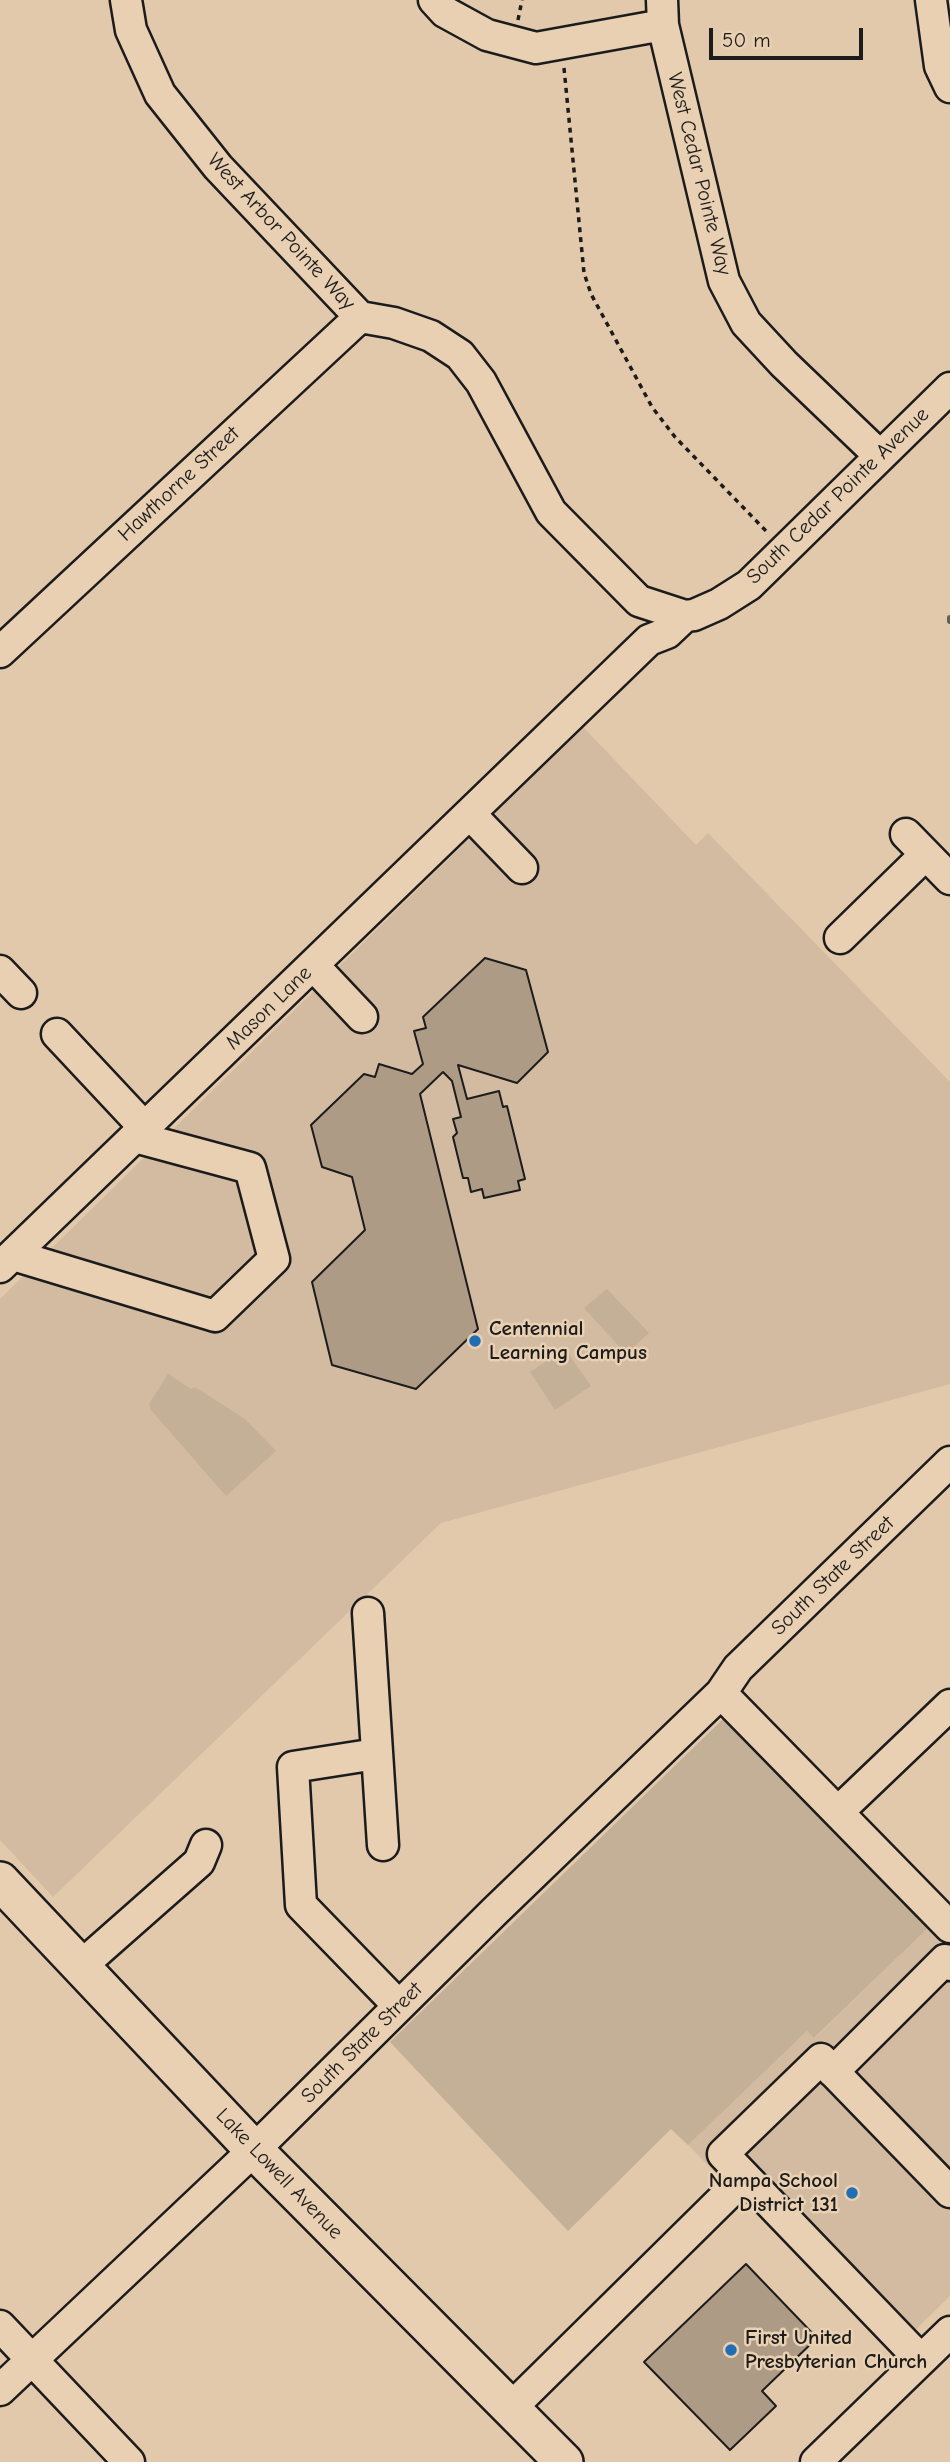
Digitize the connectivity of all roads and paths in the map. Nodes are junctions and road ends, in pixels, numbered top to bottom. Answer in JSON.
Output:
{"nodes":[{"id":1,"x":126,"y":0,"type":"edge"},
{"id":2,"x":434,"y":0,"type":"edge"},
{"id":3,"x":931,"y":0,"type":"edge"},
{"id":4,"x":663,"y":12,"type":"edge"},
{"id":5,"x":561,"y":44,"type":"junction"},
{"id":6,"x":950,"y":87,"type":"edge"},
{"id":7,"x":360,"y":317,"type":"junction"},
{"id":8,"x":950,"y":388,"type":"edge"},
{"id":9,"x":880,"y":456,"type":"junction"},
{"id":10,"x":784,"y":550,"type":"junction"},
{"id":11,"x":685,"y":616,"type":"junction"},
{"id":12,"x":0,"y":652,"type":"edge"},
{"id":13,"x":537,"y":749,"type":"joint"},
{"id":14,"x":470,"y":814,"type":"junction"},
{"id":15,"x":522,"y":868,"type":"dead end"},
{"id":16,"x":950,"y":879,"type":"edge"},
{"id":17,"x":839,"y":937,"type":"dead end"},
{"id":18,"x":313,"y":965,"type":"junction"},
{"id":19,"x":0,"y":971,"type":"edge"},
{"id":20,"x":21,"y":993,"type":"dead end"},
{"id":21,"x":362,"y":1017,"type":"dead end"},
{"id":22,"x":57,"y":1034,"type":"dead end"},
{"id":23,"x":140,"y":1132,"type":"junction"},
{"id":24,"x":6,"y":1261,"type":"edge"},
{"id":25,"x":950,"y":1462,"type":"edge"},
{"id":26,"x":368,"y":1613,"type":"dead end"},
{"id":27,"x":721,"y":1693,"type":"junction"},
{"id":28,"x":950,"y":1705,"type":"edge"},
{"id":29,"x":376,"y":1754,"type":"junction"},
{"id":30,"x":839,"y":1811,"type":"junction"},
{"id":31,"x":206,"y":1845,"type":"dead end"},
{"id":32,"x":383,"y":1845,"type":"dead end"},
{"id":33,"x":0,"y":1881,"type":"edge"},
{"id":34,"x":950,"y":1927,"type":"edge"},
{"id":35,"x":948,"y":1960,"type":"edge"},
{"id":36,"x":81,"y":1966,"type":"junction"},
{"id":37,"x":399,"y":2006,"type":"junction"},
{"id":38,"x":833,"y":2072,"type":"junction"},
{"id":39,"x":254,"y":2150,"type":"junction"},
{"id":40,"x":745,"y":2177,"type":"junction"},
{"id":41,"x":950,"y":2192,"type":"edge"},
{"id":42,"x":0,"y":2326,"type":"edge"},
{"id":43,"x":950,"y":2332,"type":"edge"},
{"id":44,"x":32,"y":2359,"type":"junction"},
{"id":45,"x":921,"y":2360,"type":"junction"},
{"id":46,"x":0,"y":2390,"type":"edge"},
{"id":47,"x":511,"y":2408,"type":"junction"},
{"id":48,"x":129,"y":2462,"type":"edge"},
{"id":49,"x":564,"y":2462,"type":"edge"},
{"id":50,"x":816,"y":2462,"type":"edge"}],
"edges":[{"from":1,"to":7,"type":"street","name":"West Arbor Pointe Way"},
{"from":2,"to":5,"type":"street"},
{"from":3,"to":6,"type":"street"},
{"from":4,"to":5,"type":"street"},
{"from":4,"to":9,"type":"street","name":"West Cedar Pointe Way"},
{"from":5,"to":10,"type":"path"},
{"from":7,"to":11,"type":"street","name":"West Arbor Pointe Way"},
{"from":7,"to":12,"type":"street","name":"Hawthorne Street"},
{"from":8,"to":9,"type":"street","name":"South Cedar Pointe Avenue"},
{"from":9,"to":10,"type":"street","name":"South Cedar Pointe Avenue"},
{"from":10,"to":11,"type":"street","name":"South Cedar Pointe Avenue"},
{"from":11,"to":13,"type":"street","name":"South Cedar Pointe Avenue"},
{"from":13,"to":14,"type":"street","name":"Mason Lane"},
{"from":14,"to":15,"type":"street"},
{"from":14,"to":18,"type":"street","name":"Mason Lane"},
{"from":16,"to":17,"type":"street"},
{"from":18,"to":21,"type":"street"},
{"from":18,"to":23,"type":"street","name":"Mason Lane"},
{"from":19,"to":20,"type":"street"},
{"from":22,"to":23,"type":"street"},
{"from":23,"to":24,"type":"street","name":"Mason Lane"},
{"from":23,"to":24,"type":"street"},
{"from":25,"to":27,"type":"street","name":"South State Street"},
{"from":26,"to":29,"type":"street"},
{"from":27,"to":30,"type":"street"},
{"from":27,"to":37,"type":"street","name":"South State Street"},
{"from":28,"to":30,"type":"street"},
{"from":29,"to":32,"type":"street"},
{"from":29,"to":37,"type":"street"},
{"from":30,"to":34,"type":"street"},
{"from":31,"to":36,"type":"street"},
{"from":33,"to":36,"type":"main road","name":"Lake Lowell Avenue"},
{"from":35,"to":38,"type":"street"},
{"from":36,"to":39,"type":"main road","name":"Lake Lowell Avenue"},
{"from":37,"to":39,"type":"street","name":"South State Street"},
{"from":38,"to":40,"type":"street"},
{"from":38,"to":41,"type":"street"},
{"from":39,"to":44,"type":"street","name":"South State Street"},
{"from":39,"to":47,"type":"main road","name":"Lake Lowell Avenue"},
{"from":40,"to":45,"type":"street"},
{"from":40,"to":47,"type":"street"},
{"from":42,"to":44,"type":"street"},
{"from":43,"to":45,"type":"street"},
{"from":44,"to":46,"type":"street","name":"South State Street"},
{"from":44,"to":48,"type":"street"},
{"from":45,"to":50,"type":"street"},
{"from":47,"to":49,"type":"main road","name":"Lake Lowell Avenue"}]}
